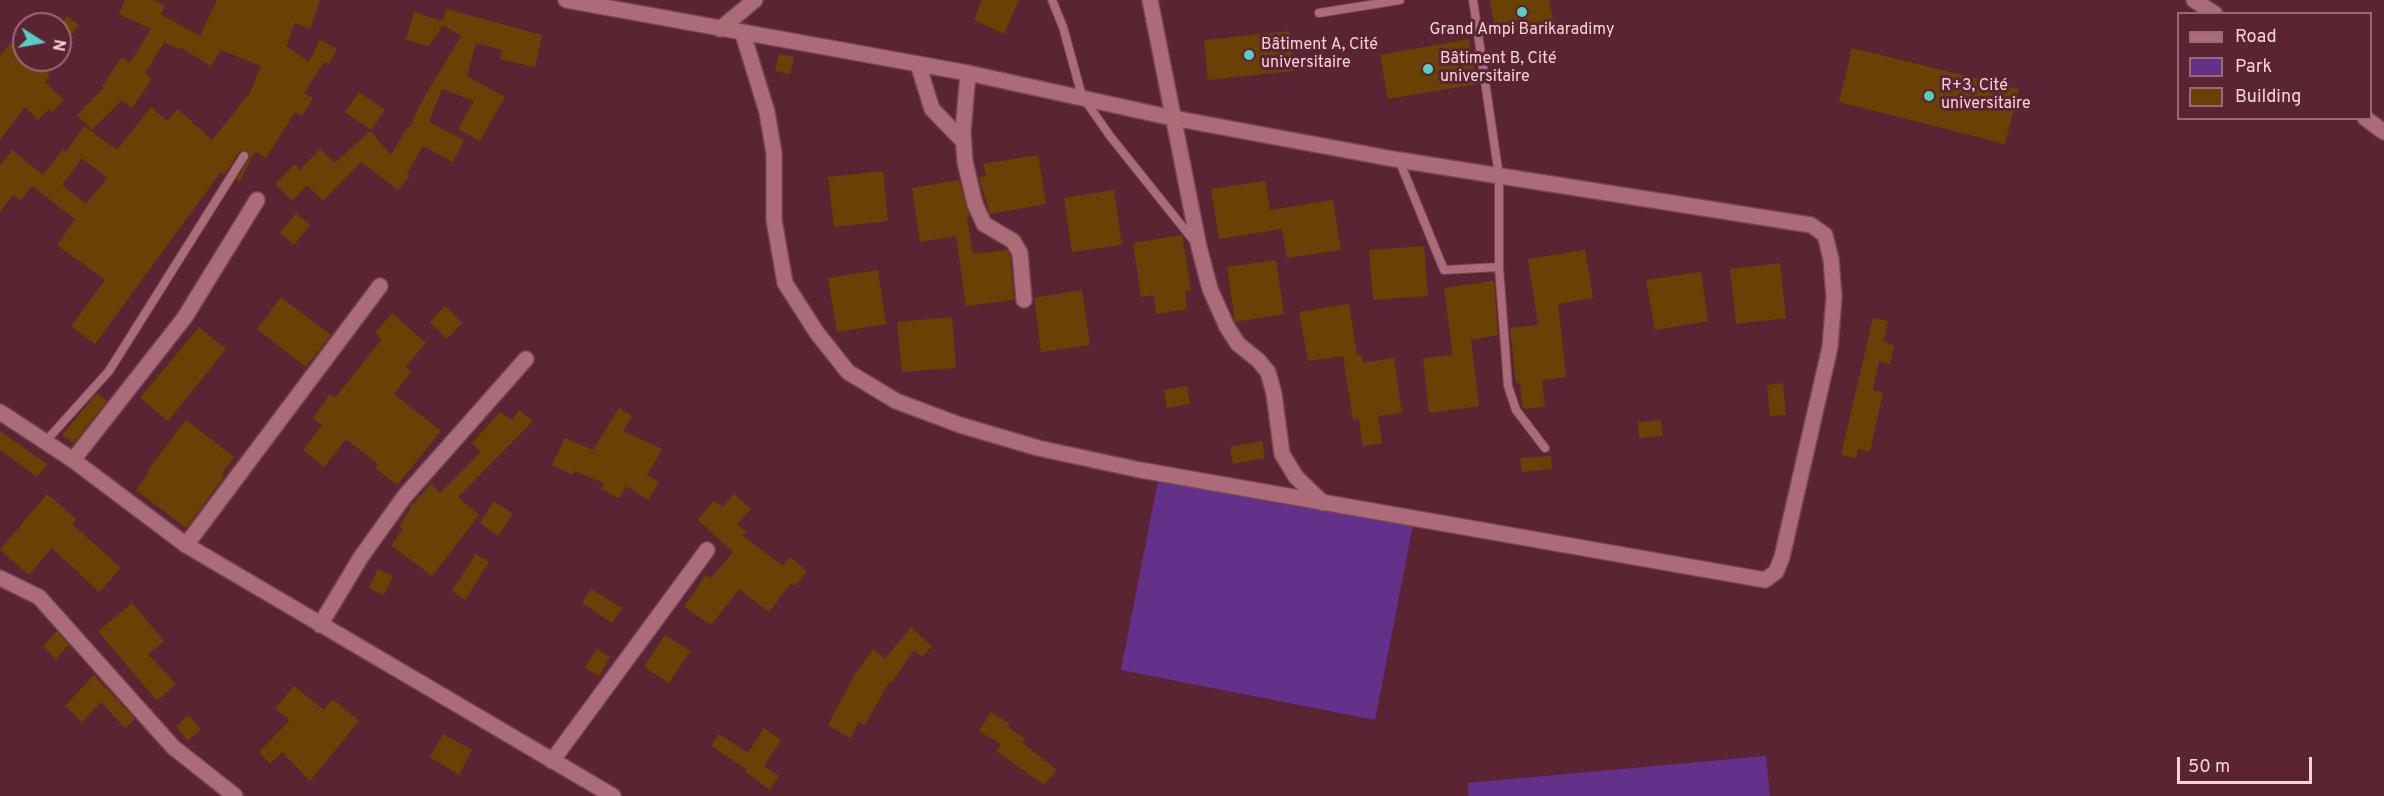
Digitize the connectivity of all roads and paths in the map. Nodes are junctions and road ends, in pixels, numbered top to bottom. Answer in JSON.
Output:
{"nodes":[{"id":1,"x":566,"y":0,"type":"edge"},
{"id":2,"x":755,"y":0,"type":"edge"},
{"id":3,"x":1052,"y":0,"type":"edge"},
{"id":4,"x":1150,"y":0,"type":"edge"},
{"id":5,"x":1400,"y":0,"type":"edge"},
{"id":6,"x":1473,"y":0,"type":"edge"},
{"id":7,"x":2194,"y":0,"type":"edge"},
{"id":8,"x":2212,"y":12,"type":"edge"},
{"id":9,"x":1319,"y":13,"type":"dead end"},
{"id":10,"x":720,"y":29,"type":"junction"},
{"id":11,"x":743,"y":34,"type":"junction"},
{"id":12,"x":918,"y":64,"type":"junction"},
{"id":13,"x":968,"y":73,"type":"junction"},
{"id":14,"x":1082,"y":96,"type":"junction"},
{"id":15,"x":1173,"y":118,"type":"junction"},
{"id":16,"x":2368,"y":120,"type":"edge"},
{"id":17,"x":2384,"y":132,"type":"edge"},
{"id":18,"x":963,"y":141,"type":"junction"},
{"id":19,"x":244,"y":156,"type":"dead end"},
{"id":20,"x":1399,"y":160,"type":"junction"},
{"id":21,"x":1499,"y":176,"type":"junction"},
{"id":22,"x":257,"y":200,"type":"dead end"},
{"id":23,"x":1198,"y":247,"type":"junction"},
{"id":24,"x":1498,"y":267,"type":"junction"},
{"id":25,"x":380,"y":286,"type":"dead end"},
{"id":26,"x":1024,"y":300,"type":"dead end"},
{"id":27,"x":526,"y":359,"type":"dead end"},
{"id":28,"x":0,"y":412,"type":"edge"},
{"id":29,"x":45,"y":442,"type":"junction"},
{"id":30,"x":1545,"y":448,"type":"dead end"},
{"id":31,"x":73,"y":460,"type":"junction"},
{"id":32,"x":1324,"y":503,"type":"junction"},
{"id":33,"x":186,"y":544,"type":"junction"},
{"id":34,"x":707,"y":550,"type":"dead end"},
{"id":35,"x":0,"y":578,"type":"edge"},
{"id":36,"x":320,"y":625,"type":"junction"},
{"id":37,"x":552,"y":761,"type":"junction"},
{"id":38,"x":235,"y":796,"type":"edge"},
{"id":39,"x":613,"y":796,"type":"edge"}],
"edges":[{"from":1,"to":10,"type":"street"},
{"from":2,"to":10,"type":"street"},
{"from":3,"to":14,"type":"lane"},
{"from":4,"to":15,"type":"street"},
{"from":5,"to":9,"type":"lane"},
{"from":6,"to":21,"type":"lane"},
{"from":7,"to":8,"type":"street"},
{"from":10,"to":11,"type":"street"},
{"from":11,"to":12,"type":"street"},
{"from":11,"to":32,"type":"street"},
{"from":12,"to":13,"type":"street"},
{"from":12,"to":18,"type":"street"},
{"from":13,"to":14,"type":"street"},
{"from":13,"to":18,"type":"street"},
{"from":14,"to":15,"type":"street"},
{"from":14,"to":23,"type":"lane"},
{"from":15,"to":20,"type":"street"},
{"from":15,"to":23,"type":"street"},
{"from":16,"to":17,"type":"street"},
{"from":18,"to":26,"type":"street"},
{"from":19,"to":29,"type":"lane"},
{"from":20,"to":21,"type":"street"},
{"from":20,"to":24,"type":"lane"},
{"from":21,"to":24,"type":"lane"},
{"from":21,"to":32,"type":"street"},
{"from":22,"to":31,"type":"street"},
{"from":23,"to":32,"type":"street"},
{"from":24,"to":30,"type":"lane"},
{"from":25,"to":33,"type":"street"},
{"from":27,"to":36,"type":"street"},
{"from":28,"to":29,"type":"street"},
{"from":29,"to":31,"type":"street"},
{"from":31,"to":33,"type":"street"},
{"from":33,"to":36,"type":"street"},
{"from":34,"to":37,"type":"street"},
{"from":35,"to":38,"type":"street"},
{"from":36,"to":37,"type":"street"},
{"from":37,"to":39,"type":"street"}]}
